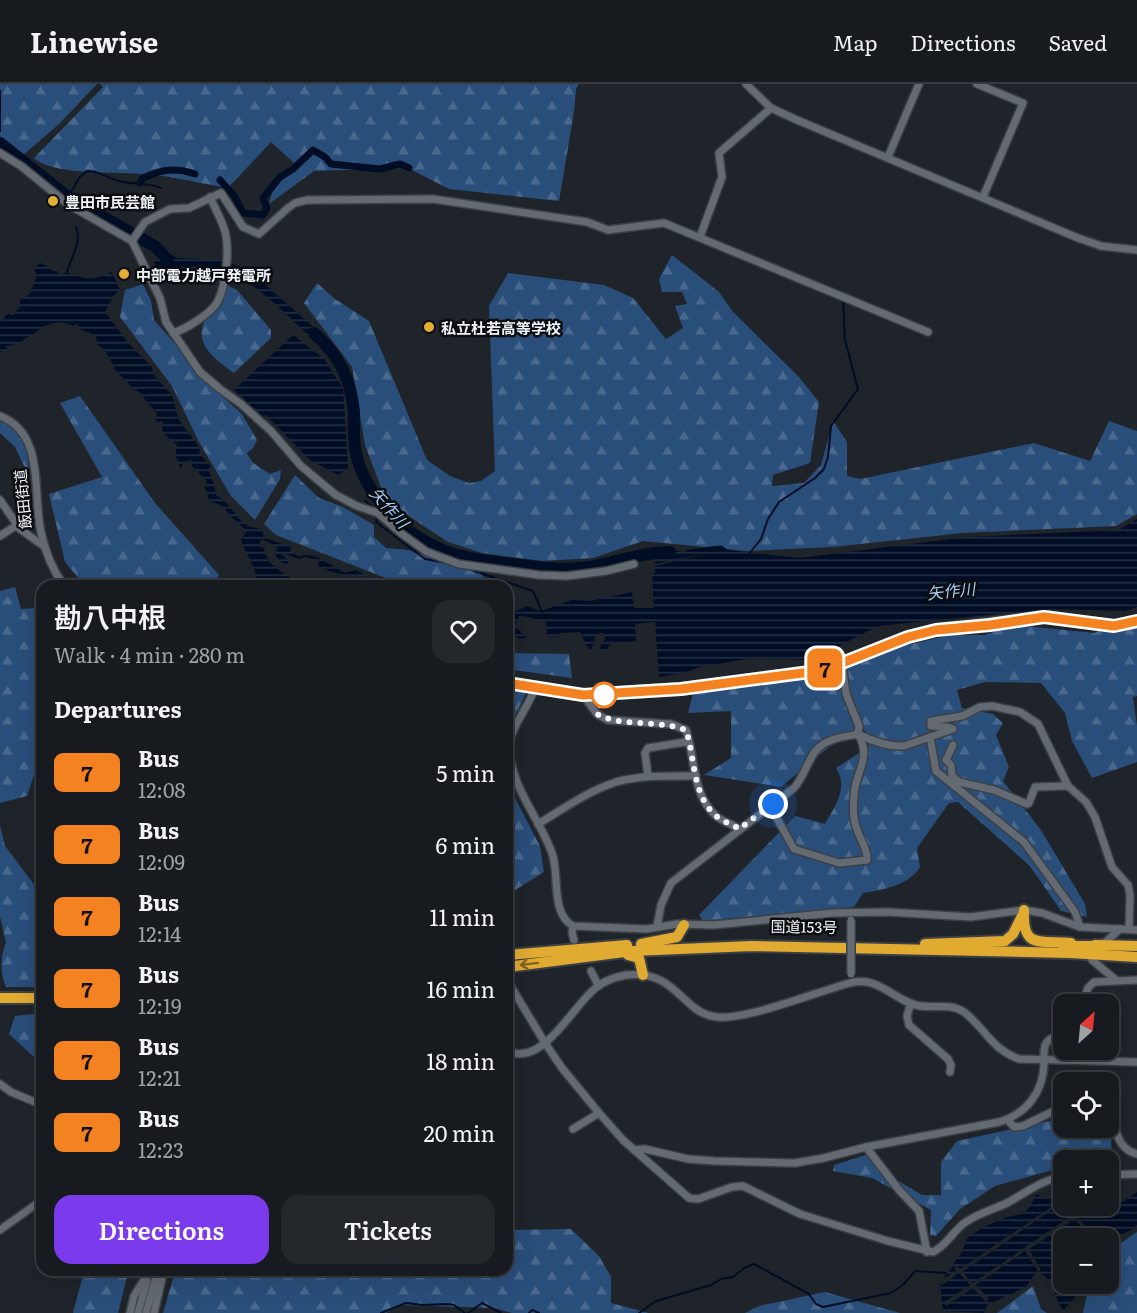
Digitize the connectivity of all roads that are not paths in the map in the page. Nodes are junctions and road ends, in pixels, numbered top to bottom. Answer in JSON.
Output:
{"nodes":[{"id":1,"x":746,"y":84,"type":"edge"},
{"id":2,"x":919,"y":84,"type":"edge"},
{"id":3,"x":976,"y":84,"type":"edge"},
{"id":4,"x":771,"y":108,"type":"junction"},
{"id":5,"x":0,"y":153,"type":"edge"},
{"id":6,"x":888,"y":157,"type":"junction"},
{"id":7,"x":28,"y":159,"type":"dead end"},
{"id":8,"x":21,"y":166,"type":"junction"},
{"id":9,"x":210,"y":197,"type":"junction"},
{"id":10,"x":983,"y":197,"type":"junction"},
{"id":11,"x":700,"y":237,"type":"junction"},
{"id":12,"x":133,"y":240,"type":"junction"},
{"id":13,"x":1137,"y":250,"type":"edge"},
{"id":14,"x":928,"y":332,"type":"dead end"},
{"id":15,"x":173,"y":333,"type":"junction"},
{"id":16,"x":0,"y":416,"type":"edge"},
{"id":17,"x":0,"y":500,"type":"edge"},
{"id":18,"x":8,"y":511,"type":"junction"},
{"id":19,"x":0,"y":516,"type":"edge"},
{"id":20,"x":17,"y":525,"type":"junction"},
{"id":21,"x":0,"y":536,"type":"edge"},
{"id":22,"x":45,"y":547,"type":"junction"},
{"id":23,"x":634,"y":564,"type":"dead end"},
{"id":24,"x":61,"y":580,"type":"edge"},
{"id":25,"x":1137,"y":621,"type":"edge"},
{"id":26,"x":842,"y":663,"type":"junction"},
{"id":27,"x":513,"y":684,"type":"edge"},
{"id":28,"x":535,"y":688,"type":"junction"},
{"id":29,"x":583,"y":695,"type":"junction"},
{"id":30,"x":513,"y":732,"type":"edge"},
{"id":31,"x":858,"y":734,"type":"junction"},
{"id":32,"x":930,"y":737,"type":"junction"},
{"id":33,"x":690,"y":745,"type":"junction"},
{"id":34,"x":953,"y":745,"type":"dead end"},
{"id":35,"x":513,"y":767,"type":"edge"},
{"id":36,"x":648,"y":776,"type":"junction"},
{"id":37,"x":696,"y":776,"type":"junction"},
{"id":38,"x":1068,"y":786,"type":"junction"},
{"id":39,"x":768,"y":808,"type":"junction"},
{"id":40,"x":538,"y":824,"type":"junction"},
{"id":41,"x":739,"y":829,"type":"junction"},
{"id":42,"x":1024,"y":910,"type":"junction"},
{"id":43,"x":851,"y":916,"type":"junction"},
{"id":44,"x":684,"y":925,"type":"junction"},
{"id":45,"x":573,"y":926,"type":"junction"},
{"id":46,"x":657,"y":927,"type":"junction"},
{"id":47,"x":1080,"y":927,"type":"junction"},
{"id":48,"x":1120,"y":929,"type":"junction"},
{"id":49,"x":1133,"y":929,"type":"edge"},
{"id":50,"x":574,"y":940,"type":"dead end"},
{"id":51,"x":642,"y":944,"type":"junction"},
{"id":52,"x":922,"y":944,"type":"junction"},
{"id":53,"x":1101,"y":946,"type":"junction"},
{"id":54,"x":1137,"y":946,"type":"edge"},
{"id":55,"x":682,"y":948,"type":"junction"},
{"id":56,"x":1090,"y":954,"type":"junction"},
{"id":57,"x":513,"y":955,"type":"edge"},
{"id":58,"x":587,"y":956,"type":"junction"},
{"id":59,"x":1137,"y":957,"type":"edge"},
{"id":60,"x":513,"y":966,"type":"edge"},
{"id":61,"x":591,"y":971,"type":"dead end"},
{"id":62,"x":643,"y":975,"type":"junction"},
{"id":63,"x":1116,"y":980,"type":"junction"},
{"id":64,"x":1137,"y":980,"type":"edge"},
{"id":65,"x":850,"y":982,"type":"junction"},
{"id":66,"x":598,"y":985,"type":"junction"},
{"id":67,"x":513,"y":990,"type":"edge"},
{"id":68,"x":1087,"y":994,"type":"edge"},
{"id":69,"x":0,"y":998,"type":"edge"},
{"id":70,"x":36,"y":999,"type":"edge"},
{"id":71,"x":911,"y":1003,"type":"junction"},
{"id":72,"x":1053,"y":1038,"type":"edge"},
{"id":73,"x":545,"y":1044,"type":"junction"},
{"id":74,"x":513,"y":1052,"type":"edge"},
{"id":75,"x":1045,"y":1060,"type":"junction"},
{"id":76,"x":1137,"y":1062,"type":"edge"},
{"id":77,"x":950,"y":1072,"type":"dead end"},
{"id":78,"x":0,"y":1084,"type":"edge"},
{"id":79,"x":36,"y":1102,"type":"edge"},
{"id":80,"x":1053,"y":1111,"type":"edge"},
{"id":81,"x":599,"y":1113,"type":"junction"},
{"id":82,"x":1008,"y":1119,"type":"junction"},
{"id":83,"x":573,"y":1129,"type":"dead end"},
{"id":84,"x":1118,"y":1138,"type":"edge"},
{"id":85,"x":866,"y":1147,"type":"junction"},
{"id":86,"x":634,"y":1149,"type":"junction"},
{"id":87,"x":1137,"y":1154,"type":"edge"},
{"id":88,"x":1137,"y":1174,"type":"edge"},
{"id":89,"x":1119,"y":1175,"type":"edge"},
{"id":90,"x":1053,"y":1179,"type":"edge"},
{"id":91,"x":36,"y":1204,"type":"edge"},
{"id":92,"x":0,"y":1230,"type":"edge"},
{"id":93,"x":927,"y":1252,"type":"junction"},
{"id":94,"x":147,"y":1276,"type":"edge"},
{"id":95,"x":149,"y":1276,"type":"edge"},
{"id":96,"x":156,"y":1276,"type":"edge"},
{"id":97,"x":163,"y":1276,"type":"edge"},
{"id":98,"x":130,"y":1313,"type":"edge"},
{"id":99,"x":138,"y":1313,"type":"edge"},
{"id":100,"x":146,"y":1313,"type":"edge"},
{"id":101,"x":154,"y":1313,"type":"edge"}],
"edges":[{"from":1,"to":4,"type":"street"},
{"from":2,"to":6,"type":"street"},
{"from":3,"to":10,"type":"street"},
{"from":4,"to":6,"type":"street"},
{"from":4,"to":11,"type":"street"},
{"from":5,"to":8,"type":"street"},
{"from":6,"to":10,"type":"street"},
{"from":7,"to":8,"type":"street"},
{"from":8,"to":12,"type":"street"},
{"from":9,"to":11,"type":"street"},
{"from":9,"to":12,"type":"street"},
{"from":9,"to":15,"type":"street"},
{"from":10,"to":13,"type":"street"},
{"from":11,"to":14,"type":"street"},
{"from":12,"to":15,"type":"street"},
{"from":15,"to":23,"type":"street"},
{"from":16,"to":22,"type":"street","name":"飯田街道"},
{"from":17,"to":18,"type":"street"},
{"from":18,"to":19,"type":"street"},
{"from":18,"to":20,"type":"street"},
{"from":20,"to":21,"type":"street"},
{"from":20,"to":22,"type":"street"},
{"from":22,"to":24,"type":"street","name":"飯田街道"},
{"from":25,"to":26,"type":"highway"},
{"from":26,"to":29,"type":"highway"},
{"from":26,"to":31,"type":"street"},
{"from":27,"to":28,"type":"highway"},
{"from":28,"to":29,"type":"highway"},
{"from":28,"to":30,"type":"street"},
{"from":29,"to":33,"type":"street"},
{"from":31,"to":32,"type":"street"},
{"from":31,"to":39,"type":"street"},
{"from":31,"to":39,"type":"street"},
{"from":32,"to":38,"type":"street"},
{"from":32,"to":47,"type":"street"},
{"from":33,"to":36,"type":"street"},
{"from":33,"to":37,"type":"street"},
{"from":34,"to":38,"type":"street"},
{"from":35,"to":40,"type":"street"},
{"from":36,"to":37,"type":"street"},
{"from":36,"to":40,"type":"street"},
{"from":37,"to":41,"type":"street"},
{"from":38,"to":49,"type":"street"},
{"from":39,"to":41,"type":"street"},
{"from":40,"to":45,"type":"street"},
{"from":41,"to":46,"type":"street"},
{"from":42,"to":43,"type":"street"},
{"from":42,"to":47,"type":"street"},
{"from":42,"to":52,"type":"highway"},
{"from":42,"to":53,"type":"highway"},
{"from":43,"to":44,"type":"street"},
{"from":43,"to":65,"type":"street","bridge":true},
{"from":44,"to":46,"type":"street"},
{"from":44,"to":51,"type":"highway"},
{"from":45,"to":46,"type":"street"},
{"from":45,"to":50,"type":"street"},
{"from":47,"to":48,"type":"street"},
{"from":48,"to":49,"type":"street"},
{"from":48,"to":53,"type":"street"},
{"from":51,"to":52,"type":"highway","name":"国道153号"},
{"from":51,"to":57,"type":"highway","name":"国道153号"},
{"from":52,"to":53,"type":"highway","name":"国道153号"},
{"from":53,"to":54,"type":"highway"},
{"from":55,"to":56,"type":"highway","name":"国道153号"},
{"from":55,"to":58,"type":"highway","name":"国道153号"},
{"from":55,"to":62,"type":"highway"},
{"from":56,"to":59,"type":"highway","name":"国道153号"},
{"from":56,"to":63,"type":"street"},
{"from":58,"to":60,"type":"highway","name":"国道153号","one_way":true},
{"from":58,"to":62,"type":"highway"},
{"from":61,"to":66,"type":"street"},
{"from":62,"to":65,"type":"street"},
{"from":62,"to":66,"type":"street"},
{"from":63,"to":64,"type":"street"},
{"from":63,"to":68,"type":"street"},
{"from":65,"to":71,"type":"street"},
{"from":66,"to":73,"type":"street"},
{"from":67,"to":73,"type":"street"},
{"from":69,"to":70,"type":"highway"},
{"from":71,"to":75,"type":"street"},
{"from":71,"to":77,"type":"street"},
{"from":72,"to":75,"type":"street"},
{"from":73,"to":74,"type":"street"},
{"from":73,"to":81,"type":"street"},
{"from":75,"to":76,"type":"street"},
{"from":75,"to":82,"type":"street"},
{"from":78,"to":79,"type":"street"},
{"from":80,"to":82,"type":"street"},
{"from":81,"to":83,"type":"street"},
{"from":81,"to":86,"type":"street"},
{"from":82,"to":85,"type":"street"},
{"from":84,"to":87,"type":"street"},
{"from":85,"to":86,"type":"street"},
{"from":85,"to":93,"type":"street"},
{"from":86,"to":93,"type":"street"},
{"from":88,"to":89,"type":"street"},
{"from":90,"to":93,"type":"street"},
{"from":91,"to":92,"type":"street"},
{"from":94,"to":98,"type":"street"},
{"from":95,"to":99,"type":"street"},
{"from":96,"to":100,"type":"street"},
{"from":97,"to":101,"type":"street"}]}
